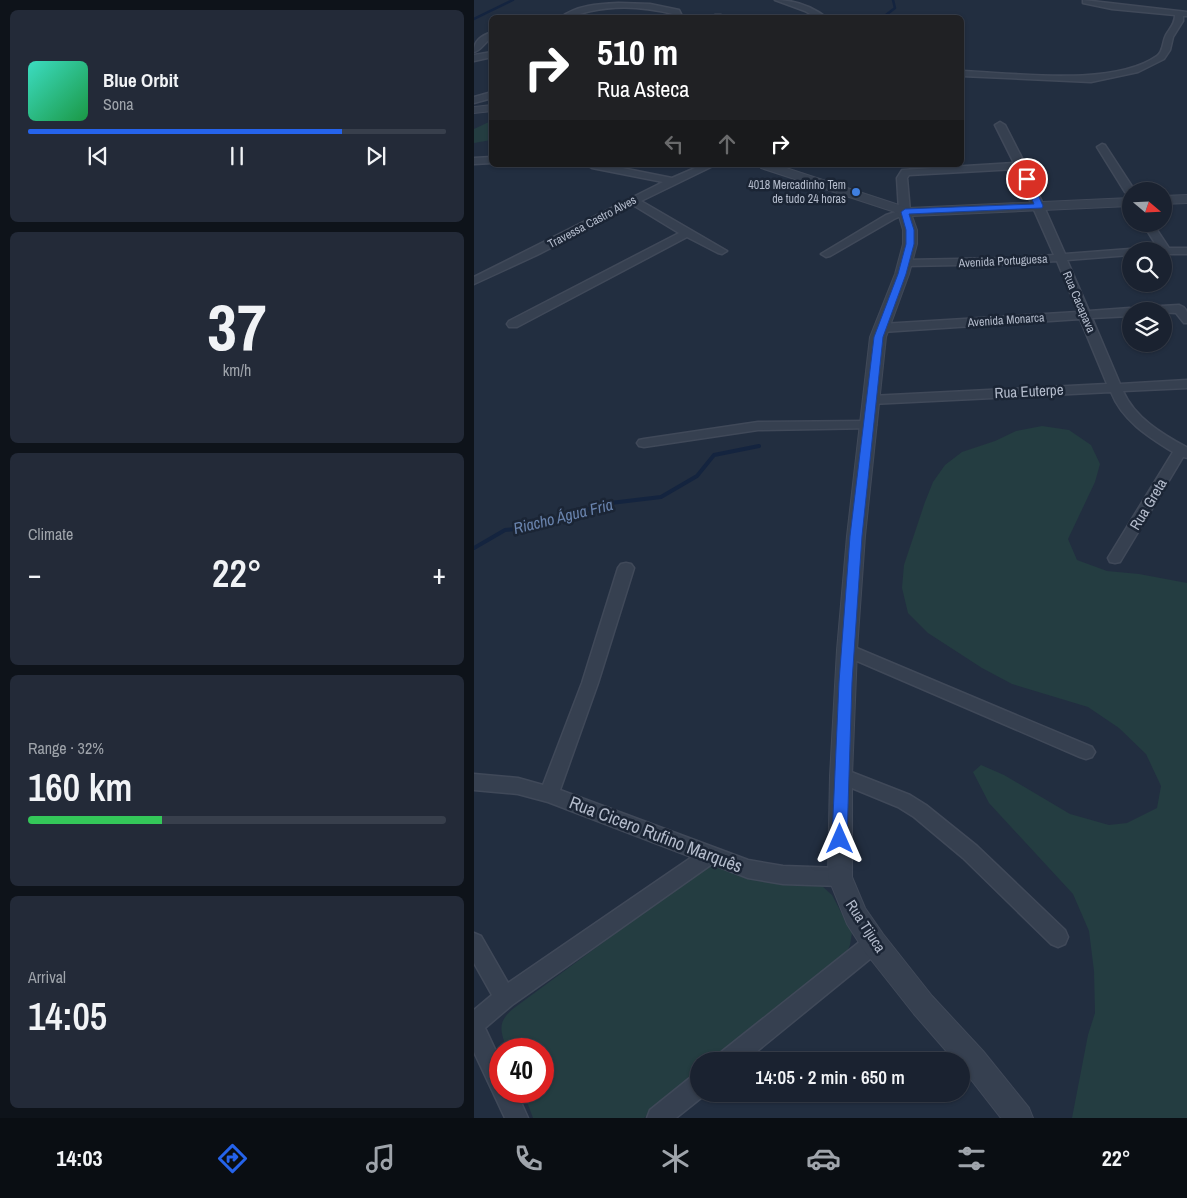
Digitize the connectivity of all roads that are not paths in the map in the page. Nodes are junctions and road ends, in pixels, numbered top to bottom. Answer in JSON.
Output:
{"nodes":[{"id":1,"x":779,"y":0,"type":"edge"},
{"id":2,"x":1086,"y":1,"type":"edge"},
{"id":3,"x":635,"y":3,"type":"edge"},
{"id":4,"x":1154,"y":7,"type":"junction"},
{"id":5,"x":1183,"y":13,"type":"edge"},
{"id":6,"x":568,"y":15,"type":"edge"},
{"id":7,"x":678,"y":15,"type":"edge"},
{"id":8,"x":818,"y":15,"type":"edge"},
{"id":9,"x":1153,"y":19,"type":"dead end"},
{"id":10,"x":489,"y":36,"type":"edge"},
{"id":11,"x":474,"y":50,"type":"edge"},
{"id":12,"x":489,"y":55,"type":"edge"},
{"id":13,"x":474,"y":58,"type":"edge"},
{"id":14,"x":964,"y":74,"type":"edge"},
{"id":15,"x":489,"y":96,"type":"edge"},
{"id":16,"x":474,"y":100,"type":"edge"},
{"id":17,"x":489,"y":108,"type":"edge"},
{"id":18,"x":474,"y":110,"type":"edge"},
{"id":19,"x":1000,"y":125,"type":"dead end"},
{"id":20,"x":1102,"y":147,"type":"dead end"},
{"id":21,"x":489,"y":160,"type":"edge"},
{"id":22,"x":474,"y":161,"type":"edge"},
{"id":23,"x":1021,"y":166,"type":"junction"},
{"id":24,"x":602,"y":167,"type":"edge"},
{"id":25,"x":705,"y":167,"type":"edge"},
{"id":26,"x":771,"y":167,"type":"edge"},
{"id":27,"x":670,"y":181,"type":"junction"},
{"id":28,"x":1124,"y":182,"type":"edge"},
{"id":29,"x":1187,"y":199,"type":"edge"},
{"id":30,"x":633,"y":200,"type":"junction"},
{"id":31,"x":1172,"y":200,"type":"edge"},
{"id":32,"x":1122,"y":202,"type":"edge"},
{"id":33,"x":1039,"y":206,"type":"junction"},
{"id":34,"x":904,"y":211,"type":"junction"},
{"id":35,"x":687,"y":233,"type":"junction"},
{"id":36,"x":1172,"y":250,"type":"edge"},
{"id":37,"x":1187,"y":250,"type":"edge"},
{"id":38,"x":722,"y":251,"type":"dead end"},
{"id":39,"x":1122,"y":253,"type":"edge"},
{"id":40,"x":826,"y":254,"type":"dead end"},
{"id":41,"x":1060,"y":258,"type":"junction"},
{"id":42,"x":905,"y":263,"type":"junction"},
{"id":43,"x":474,"y":281,"type":"edge"},
{"id":44,"x":1172,"y":309,"type":"edge"},
{"id":45,"x":1122,"y":313,"type":"edge"},
{"id":46,"x":1084,"y":315,"type":"junction"},
{"id":47,"x":1187,"y":320,"type":"edge"},
{"id":48,"x":513,"y":324,"type":"dead end"},
{"id":49,"x":882,"y":328,"type":"junction"},
{"id":50,"x":1187,"y":384,"type":"edge"},
{"id":51,"x":1116,"y":386,"type":"junction"},
{"id":52,"x":871,"y":400,"type":"junction"},
{"id":53,"x":868,"y":424,"type":"junction"},
{"id":54,"x":644,"y":443,"type":"dead end"},
{"id":55,"x":1184,"y":452,"type":"edge"},
{"id":56,"x":1115,"y":558,"type":"dead end"},
{"id":57,"x":626,"y":568,"type":"dead end"},
{"id":58,"x":847,"y":650,"type":"junction"},
{"id":59,"x":1086,"y":752,"type":"dead end"},
{"id":60,"x":841,"y":776,"type":"junction"},
{"id":61,"x":474,"y":782,"type":"edge"},
{"id":62,"x":550,"y":794,"type":"junction"},
{"id":63,"x":710,"y":855,"type":"junction"},
{"id":64,"x":840,"y":877,"type":"junction"},
{"id":65,"x":1058,"y":937,"type":"dead end"},
{"id":66,"x":474,"y":943,"type":"edge"},
{"id":67,"x":874,"y":943,"type":"junction"},
{"id":68,"x":505,"y":998,"type":"junction"},
{"id":69,"x":474,"y":1024,"type":"edge"},
{"id":70,"x":474,"y":1028,"type":"edge"},
{"id":71,"x":739,"y":1052,"type":"edge"},
{"id":72,"x":489,"y":1060,"type":"edge"},
{"id":73,"x":690,"y":1092,"type":"edge"},
{"id":74,"x":510,"y":1103,"type":"edge"},
{"id":75,"x":517,"y":1118,"type":"edge"},
{"id":76,"x":658,"y":1118,"type":"edge"},
{"id":77,"x":1019,"y":1118,"type":"edge"}],
"edges":[{"from":1,"to":8,"type":"street"},
{"from":2,"to":4,"type":"street"},
{"from":3,"to":6,"type":"street"},
{"from":3,"to":7,"type":"street"},
{"from":4,"to":5,"type":"street"},
{"from":4,"to":9,"type":"street"},
{"from":5,"to":14,"type":"street"},
{"from":10,"to":11,"type":"street"},
{"from":12,"to":13,"type":"street"},
{"from":15,"to":16,"type":"street"},
{"from":17,"to":18,"type":"street"},
{"from":19,"to":23,"type":"street","name":"Rua Cacapava"},
{"from":20,"to":28,"type":"street"},
{"from":21,"to":22,"type":"street"},
{"from":23,"to":33,"type":"street","name":"Rua Cacapava"},
{"from":23,"to":34,"type":"street"},
{"from":24,"to":27,"type":"street"},
{"from":25,"to":27,"type":"street","name":"Travessa Castro Alves"},
{"from":26,"to":34,"type":"street"},
{"from":27,"to":30,"type":"street","name":"Travessa Castro Alves"},
{"from":29,"to":31,"type":"street"},
{"from":30,"to":35,"type":"street"},
{"from":30,"to":43,"type":"street","name":"Travessa Castro Alves"},
{"from":32,"to":33,"type":"street"},
{"from":33,"to":34,"type":"street"},
{"from":33,"to":41,"type":"street","name":"Rua Cacapava"},
{"from":34,"to":40,"type":"street"},
{"from":34,"to":42,"type":"street","name":"Rua Tijuca"},
{"from":35,"to":38,"type":"street"},
{"from":35,"to":48,"type":"street"},
{"from":36,"to":37,"type":"street"},
{"from":39,"to":41,"type":"street","name":"Avenida Portuguesa"},
{"from":41,"to":42,"type":"street","name":"Avenida Portuguesa"},
{"from":41,"to":46,"type":"street","name":"Rua Cacapava"},
{"from":42,"to":49,"type":"street","name":"Rua Tijuca"},
{"from":44,"to":47,"type":"street"},
{"from":45,"to":46,"type":"street","name":"Avenida Monarca"},
{"from":46,"to":49,"type":"street","name":"Avenida Monarca"},
{"from":46,"to":51,"type":"street","name":"Rua Cacapava"},
{"from":49,"to":52,"type":"street","name":"Rua Tijuca"},
{"from":50,"to":51,"type":"street","name":"Rua Euterpe"},
{"from":51,"to":52,"type":"street","name":"Rua Euterpe"},
{"from":51,"to":55,"type":"street","name":"Rua Cacapava"},
{"from":52,"to":53,"type":"street","name":"Rua Tijuca"},
{"from":53,"to":54,"type":"street"},
{"from":53,"to":58,"type":"street","name":"Rua Tijuca"},
{"from":55,"to":56,"type":"street","name":"Rua Greta"},
{"from":57,"to":62,"type":"street"},
{"from":58,"to":59,"type":"street"},
{"from":58,"to":60,"type":"street","name":"Rua Tijuca"},
{"from":60,"to":64,"type":"street","name":"Rua Tijuca"},
{"from":60,"to":65,"type":"street"},
{"from":61,"to":62,"type":"street","name":"Rua Cicero Rufino Marquês"},
{"from":62,"to":63,"type":"street","name":"Rua Cicero Rufino Marquês"},
{"from":63,"to":64,"type":"street","name":"Rua Cicero Rufino Marquês"},
{"from":63,"to":68,"type":"street"},
{"from":64,"to":67,"type":"street","name":"Rua Tijuca"},
{"from":66,"to":68,"type":"street"},
{"from":67,"to":71,"type":"street"},
{"from":67,"to":77,"type":"street","name":"Rua Tijuca"},
{"from":68,"to":69,"type":"street"},
{"from":70,"to":72,"type":"street"},
{"from":73,"to":76,"type":"street"},
{"from":74,"to":75,"type":"street"}]}
